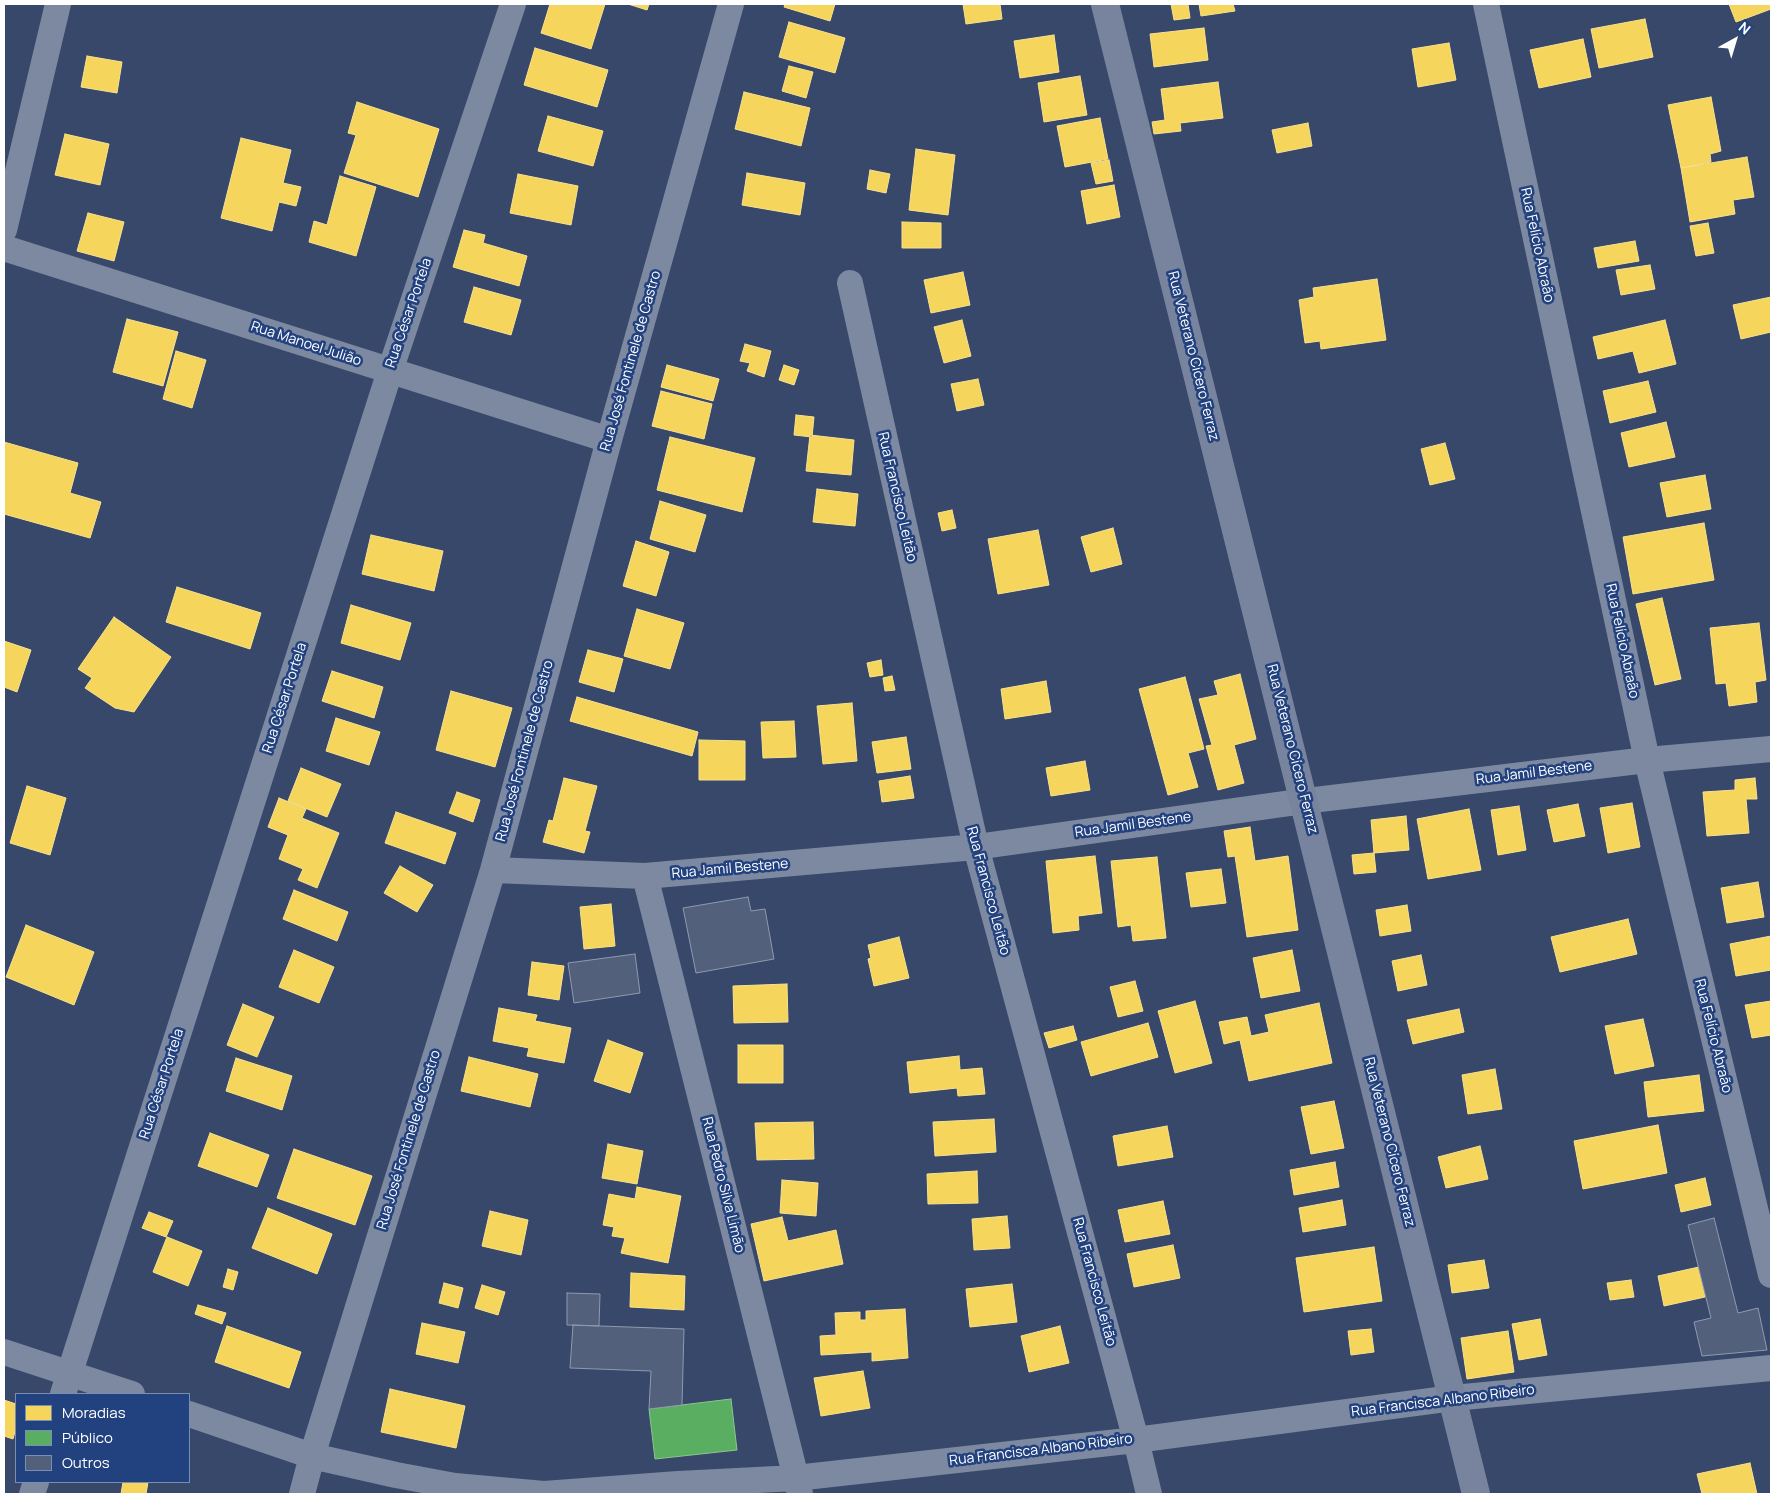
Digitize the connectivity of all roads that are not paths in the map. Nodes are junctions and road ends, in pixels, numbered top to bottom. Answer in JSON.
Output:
{"nodes":[{"id":1,"x":58,"y":4,"type":"edge"},
{"id":2,"x":513,"y":4,"type":"edge"},
{"id":3,"x":731,"y":4,"type":"edge"},
{"id":4,"x":1105,"y":4,"type":"edge"},
{"id":5,"x":1486,"y":4,"type":"edge"},
{"id":6,"x":4,"y":230,"type":"edge"},
{"id":7,"x":4,"y":248,"type":"edge"},
{"id":8,"x":850,"y":283,"type":"dead end"},
{"id":9,"x":390,"y":371,"type":"junction"},
{"id":10,"x":609,"y":440,"type":"junction"},
{"id":11,"x":1771,"y":749,"type":"edge"},
{"id":12,"x":1647,"y":760,"type":"junction"},
{"id":13,"x":1305,"y":801,"type":"junction"},
{"id":14,"x":976,"y":847,"type":"junction"},
{"id":15,"x":493,"y":870,"type":"junction"},
{"id":16,"x":645,"y":876,"type":"junction"},
{"id":17,"x":1771,"y":1275,"type":"edge"},
{"id":18,"x":4,"y":1352,"type":"edge"},
{"id":19,"x":1771,"y":1368,"type":"edge"},
{"id":20,"x":66,"y":1384,"type":"edge"},
{"id":21,"x":125,"y":1393,"type":"edge"},
{"id":22,"x":1453,"y":1398,"type":"junction"},
{"id":23,"x":190,"y":1414,"type":"edge"},
{"id":24,"x":1136,"y":1440,"type":"junction"},
{"id":25,"x":312,"y":1456,"type":"junction"},
{"id":26,"x":798,"y":1486,"type":"edge"},
{"id":27,"x":302,"y":1494,"type":"edge"},
{"id":28,"x":1149,"y":1494,"type":"edge"},
{"id":29,"x":1476,"y":1494,"type":"edge"}],
"edges":[{"from":1,"to":6,"type":"street"},
{"from":2,"to":9,"type":"street","name":"Rua César Portela"},
{"from":3,"to":10,"type":"street","name":"Rua José Fontinele de Castro"},
{"from":4,"to":13,"type":"street","name":"Rua Veterano Cícero Ferraz"},
{"from":5,"to":12,"type":"street","name":"Rua Felício Abraão"},
{"from":7,"to":9,"type":"street","name":"Rua Manoel Julião"},
{"from":8,"to":14,"type":"street","name":"Rua Francisco Leitão"},
{"from":9,"to":10,"type":"street","name":"Rua Manoel Julião"},
{"from":9,"to":20,"type":"street","name":"Rua César Portela"},
{"from":10,"to":15,"type":"street","name":"Rua José Fontinele de Castro"},
{"from":11,"to":12,"type":"street","name":"Rua Jamil Bestene"},
{"from":12,"to":13,"type":"street","name":"Rua Jamil Bestene"},
{"from":12,"to":17,"type":"street","name":"Rua Felício Abraão"},
{"from":13,"to":14,"type":"street","name":"Rua Jamil Bestene"},
{"from":13,"to":22,"type":"street","name":"Rua Veterano Cícero Ferraz"},
{"from":14,"to":16,"type":"street","name":"Rua Jamil Bestene"},
{"from":14,"to":24,"type":"street","name":"Rua Francisco Leitão"},
{"from":15,"to":16,"type":"street","name":"Rua Jamil Bestene"},
{"from":15,"to":25,"type":"street","name":"Rua José Fontinele de Castro"},
{"from":16,"to":26,"type":"street","name":"Rua Pedro Silva Limão"},
{"from":18,"to":20,"type":"street"},
{"from":19,"to":22,"type":"street","name":"Rua Francisca Albano Ribeiro"},
{"from":20,"to":21,"type":"street"},
{"from":22,"to":24,"type":"street","name":"Rua Francisca Albano Ribeiro"},
{"from":22,"to":29,"type":"street","name":"Rua Veterano Cícero Ferraz"},
{"from":23,"to":25,"type":"street","name":"Rua Francisca Albano Ribeiro"},
{"from":24,"to":26,"type":"street","name":"Rua Francisca Albano Ribeiro"},
{"from":24,"to":28,"type":"street","name":"Rua Francisco Leitão"},
{"from":25,"to":26,"type":"street","name":"Rua Francisca Albano Ribeiro"},
{"from":25,"to":27,"type":"street","name":"Rua José Fontinele de Castro"}]}
